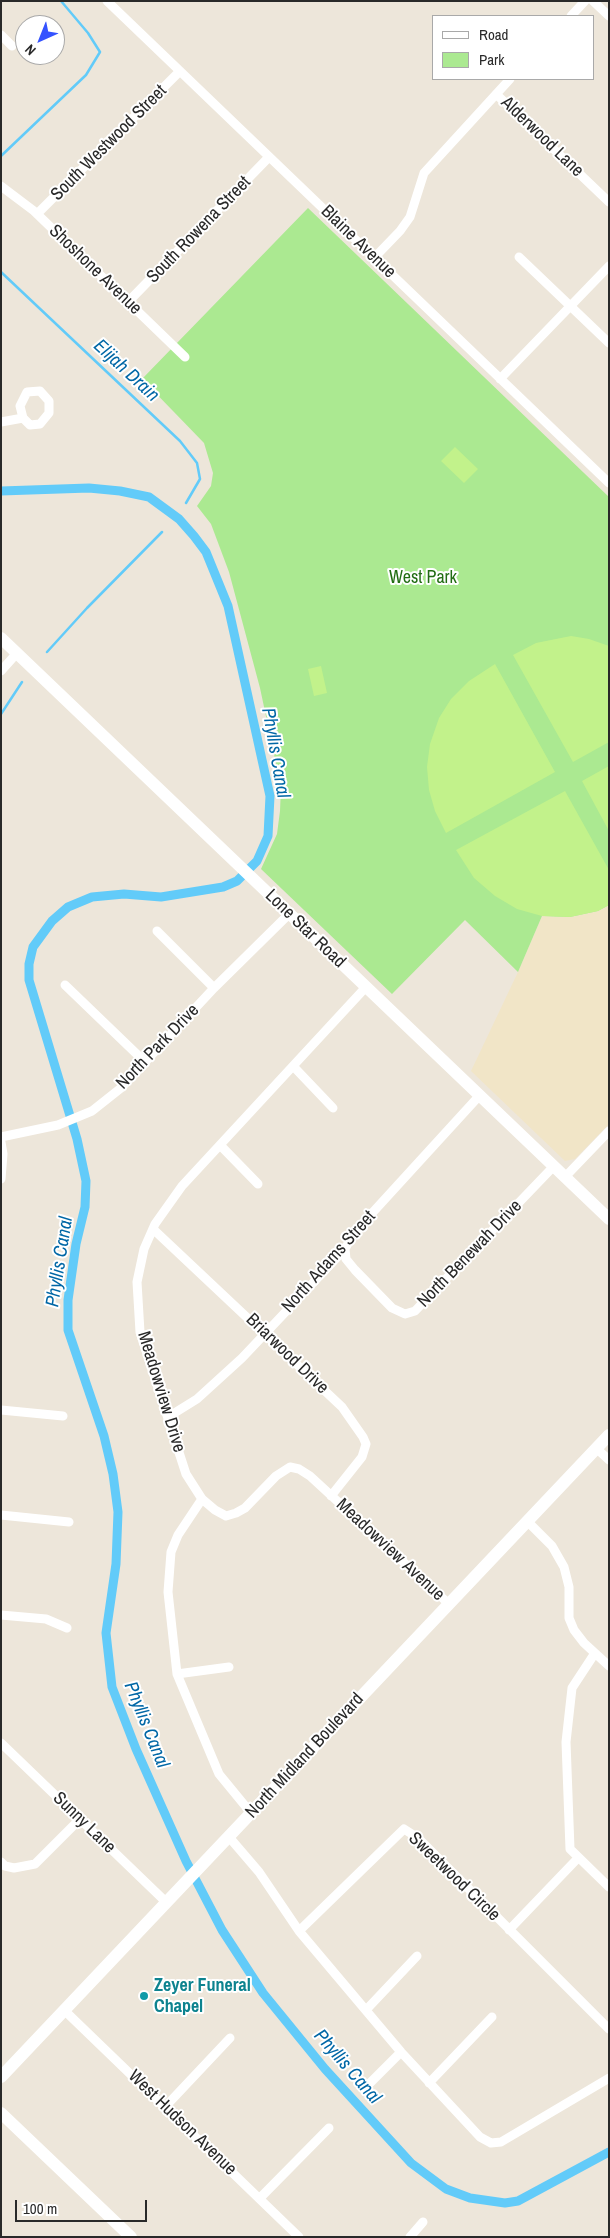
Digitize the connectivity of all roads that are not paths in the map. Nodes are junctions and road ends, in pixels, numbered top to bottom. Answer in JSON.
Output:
{"nodes":[{"id":1,"x":107,"y":1,"type":"edge"},
{"id":2,"x":585,"y":1,"type":"edge"},
{"id":3,"x":593,"y":1,"type":"edge"},
{"id":4,"x":572,"y":15,"type":"edge"},
{"id":5,"x":609,"y":16,"type":"edge"},
{"id":6,"x":1,"y":35,"type":"edge"},
{"id":7,"x":12,"y":46,"type":"dead end"},
{"id":8,"x":180,"y":71,"type":"junction"},
{"id":9,"x":509,"y":80,"type":"edge"},
{"id":10,"x":496,"y":94,"type":"junction"},
{"id":11,"x":269,"y":157,"type":"junction"},
{"id":12,"x":1,"y":186,"type":"edge"},
{"id":13,"x":609,"y":202,"type":"edge"},
{"id":14,"x":37,"y":214,"type":"junction"},
{"id":15,"x":519,"y":257,"type":"dead end"},
{"id":16,"x":374,"y":258,"type":"junction"},
{"id":17,"x":609,"y":266,"type":"edge"},
{"id":18,"x":128,"y":302,"type":"junction"},
{"id":19,"x":570,"y":306,"type":"junction"},
{"id":20,"x":609,"y":343,"type":"edge"},
{"id":21,"x":185,"y":357,"type":"dead end"},
{"id":22,"x":500,"y":379,"type":"junction"},
{"id":23,"x":23,"y":418,"type":"dead end"},
{"id":24,"x":1,"y":422,"type":"edge"},
{"id":25,"x":609,"y":483,"type":"edge"},
{"id":26,"x":1,"y":638,"type":"edge"},
{"id":27,"x":17,"y":653,"type":"junction"},
{"id":28,"x":1,"y":672,"type":"edge"},
{"id":29,"x":289,"y":914,"type":"junction"},
{"id":30,"x":157,"y":931,"type":"dead end"},
{"id":31,"x":65,"y":985,"type":"dead end"},
{"id":32,"x":366,"y":987,"type":"junction"},
{"id":33,"x":214,"y":988,"type":"junction"},
{"id":34,"x":145,"y":1062,"type":"junction"},
{"id":35,"x":293,"y":1066,"type":"junction"},
{"id":36,"x":480,"y":1095,"type":"junction"},
{"id":37,"x":333,"y":1108,"type":"dead end"},
{"id":38,"x":609,"y":1131,"type":"edge"},
{"id":39,"x":1,"y":1137,"type":"edge"},
{"id":40,"x":1,"y":1142,"type":"edge"},
{"id":41,"x":220,"y":1145,"type":"junction"},
{"id":42,"x":554,"y":1166,"type":"junction"},
{"id":43,"x":565,"y":1177,"type":"junction"},
{"id":44,"x":1,"y":1179,"type":"edge"},
{"id":45,"x":258,"y":1184,"type":"dead end"},
{"id":46,"x":609,"y":1219,"type":"edge"},
{"id":47,"x":153,"y":1229,"type":"junction"},
{"id":48,"x":345,"y":1249,"type":"junction"},
{"id":49,"x":265,"y":1333,"type":"junction"},
{"id":50,"x":1,"y":1410,"type":"edge"},
{"id":51,"x":62,"y":1416,"type":"dead end"},
{"id":52,"x":168,"y":1417,"type":"junction"},
{"id":53,"x":609,"y":1435,"type":"edge"},
{"id":54,"x":596,"y":1448,"type":"junction"},
{"id":55,"x":609,"y":1460,"type":"edge"},
{"id":56,"x":331,"y":1496,"type":"junction"},
{"id":57,"x":202,"y":1499,"type":"junction"},
{"id":58,"x":1,"y":1514,"type":"edge"},
{"id":59,"x":527,"y":1521,"type":"junction"},
{"id":60,"x":69,"y":1522,"type":"dead end"},
{"id":61,"x":448,"y":1604,"type":"junction"},
{"id":62,"x":1,"y":1615,"type":"edge"},
{"id":63,"x":67,"y":1628,"type":"dead end"},
{"id":64,"x":595,"y":1653,"type":"junction"},
{"id":65,"x":228,"y":1666,"type":"dead end"},
{"id":66,"x":609,"y":1666,"type":"edge"},
{"id":67,"x":177,"y":1674,"type":"junction"},
{"id":68,"x":1,"y":1743,"type":"edge"},
{"id":69,"x":251,"y":1813,"type":"junction"},
{"id":70,"x":80,"y":1819,"type":"junction"},
{"id":71,"x":229,"y":1836,"type":"junction"},
{"id":72,"x":578,"y":1858,"type":"junction"},
{"id":73,"x":1,"y":1862,"type":"edge"},
{"id":74,"x":609,"y":1887,"type":"edge"},
{"id":75,"x":166,"y":1902,"type":"junction"},
{"id":76,"x":509,"y":1930,"type":"junction"},
{"id":77,"x":299,"y":1931,"type":"junction"},
{"id":78,"x":417,"y":1956,"type":"dead end"},
{"id":79,"x":64,"y":2010,"type":"junction"},
{"id":80,"x":366,"y":2010,"type":"junction"},
{"id":81,"x":492,"y":2017,"type":"dead end"},
{"id":82,"x":609,"y":2029,"type":"edge"},
{"id":83,"x":230,"y":2038,"type":"dead end"},
{"id":84,"x":401,"y":2052,"type":"junction"},
{"id":85,"x":1,"y":2077,"type":"edge"},
{"id":86,"x":609,"y":2078,"type":"edge"},
{"id":87,"x":429,"y":2083,"type":"junction"},
{"id":88,"x":368,"y":2085,"type":"dead end"},
{"id":89,"x":165,"y":2106,"type":"junction"},
{"id":90,"x":1,"y":2113,"type":"edge"},
{"id":91,"x":329,"y":2128,"type":"dead end"},
{"id":92,"x":260,"y":2198,"type":"junction"},
{"id":93,"x":423,"y":2222,"type":"dead end"},
{"id":94,"x":131,"y":2237,"type":"edge"},
{"id":95,"x":299,"y":2237,"type":"edge"},
{"id":96,"x":410,"y":2237,"type":"edge"}],
"edges":[{"from":1,"to":8,"type":"street","name":"Blaine Avenue"},
{"from":2,"to":4,"type":"street"},
{"from":3,"to":5,"type":"street"},
{"from":6,"to":7,"type":"street"},
{"from":8,"to":11,"type":"street","name":"Blaine Avenue"},
{"from":8,"to":14,"type":"street","name":"South Westwood Street"},
{"from":9,"to":10,"type":"street"},
{"from":10,"to":13,"type":"street","name":"Alderwood Lane"},
{"from":10,"to":16,"type":"street"},
{"from":11,"to":16,"type":"street","name":"Blaine Avenue"},
{"from":11,"to":18,"type":"street","name":"South Rowena Street"},
{"from":12,"to":14,"type":"street","name":"Shoshone Avenue"},
{"from":14,"to":18,"type":"street","name":"Shoshone Avenue"},
{"from":15,"to":19,"type":"street"},
{"from":16,"to":22,"type":"street","name":"Blaine Avenue"},
{"from":17,"to":19,"type":"street"},
{"from":18,"to":21,"type":"street","name":"Shoshone Avenue"},
{"from":19,"to":20,"type":"street"},
{"from":19,"to":22,"type":"street"},
{"from":22,"to":25,"type":"street","name":"Blaine Avenue"},
{"from":23,"to":24,"type":"street"},
{"from":26,"to":27,"type":"street","name":"Lone Star Road"},
{"from":27,"to":28,"type":"street"},
{"from":27,"to":29,"type":"street","name":"Lone Star Road"},
{"from":29,"to":32,"type":"street","name":"Lone Star Road"},
{"from":29,"to":33,"type":"street","name":"North Park Drive"},
{"from":30,"to":33,"type":"street"},
{"from":31,"to":34,"type":"street"},
{"from":32,"to":35,"type":"street","name":"Meadowview Drive"},
{"from":32,"to":36,"type":"street","name":"Lone Star Road"},
{"from":33,"to":34,"type":"street","name":"North Park Drive"},
{"from":34,"to":39,"type":"street","name":"North Park Drive"},
{"from":35,"to":37,"type":"street"},
{"from":35,"to":41,"type":"street","name":"Meadowview Drive"},
{"from":36,"to":42,"type":"street","name":"Lone Star Road"},
{"from":36,"to":48,"type":"street","name":"North Adams Street"},
{"from":38,"to":43,"type":"street"},
{"from":40,"to":44,"type":"street"},
{"from":41,"to":45,"type":"street"},
{"from":41,"to":47,"type":"street","name":"Meadowview Drive"},
{"from":42,"to":43,"type":"street","name":"Lone Star Road"},
{"from":42,"to":48,"type":"street","name":"North Benewah Drive"},
{"from":43,"to":46,"type":"street","name":"Lone Star Road"},
{"from":47,"to":49,"type":"street","name":"Briarwood Drive"},
{"from":47,"to":52,"type":"street","name":"Meadowview Drive"},
{"from":48,"to":49,"type":"street","name":"North Adams Street"},
{"from":49,"to":52,"type":"street","name":"North Adams Street"},
{"from":49,"to":56,"type":"street","name":"Briarwood Drive"},
{"from":50,"to":51,"type":"street"},
{"from":52,"to":57,"type":"street","name":"Meadowview Drive"},
{"from":53,"to":54,"type":"street","name":"North Midland Boulevard"},
{"from":54,"to":55,"type":"street"},
{"from":54,"to":59,"type":"street","name":"North Midland Boulevard"},
{"from":56,"to":57,"type":"street","name":"Meadowview Drive"},
{"from":56,"to":61,"type":"street","name":"Meadowview Avenue"},
{"from":57,"to":67,"type":"street"},
{"from":58,"to":60,"type":"street"},
{"from":59,"to":61,"type":"street","name":"North Midland Boulevard"},
{"from":59,"to":64,"type":"street"},
{"from":61,"to":69,"type":"street","name":"North Midland Boulevard"},
{"from":62,"to":63,"type":"street"},
{"from":64,"to":66,"type":"street"},
{"from":64,"to":72,"type":"street"},
{"from":65,"to":67,"type":"street"},
{"from":67,"to":69,"type":"street"},
{"from":68,"to":70,"type":"street","name":"Sunny Lane"},
{"from":69,"to":71,"type":"street","name":"North Midland Boulevard"},
{"from":70,"to":73,"type":"street"},
{"from":70,"to":75,"type":"street","name":"Sunny Lane"},
{"from":71,"to":75,"type":"street","name":"North Midland Boulevard"},
{"from":71,"to":77,"type":"street"},
{"from":72,"to":74,"type":"street"},
{"from":72,"to":76,"type":"street"},
{"from":75,"to":79,"type":"street","name":"North Midland Boulevard"},
{"from":76,"to":77,"type":"street","name":"Sweetwood Circle"},
{"from":76,"to":82,"type":"street","name":"Sweetwood Circle"},
{"from":77,"to":80,"type":"street"},
{"from":78,"to":80,"type":"street"},
{"from":79,"to":85,"type":"street","name":"North Midland Boulevard"},
{"from":79,"to":89,"type":"street","name":"West Hudson Avenue"},
{"from":80,"to":84,"type":"street"},
{"from":81,"to":87,"type":"street"},
{"from":83,"to":89,"type":"street"},
{"from":84,"to":87,"type":"street"},
{"from":84,"to":88,"type":"street"},
{"from":86,"to":87,"type":"street"},
{"from":89,"to":92,"type":"street","name":"West Hudson Avenue"},
{"from":90,"to":94,"type":"street"},
{"from":91,"to":92,"type":"street"},
{"from":92,"to":95,"type":"street","name":"West Hudson Avenue"},
{"from":93,"to":96,"type":"street"}]}
